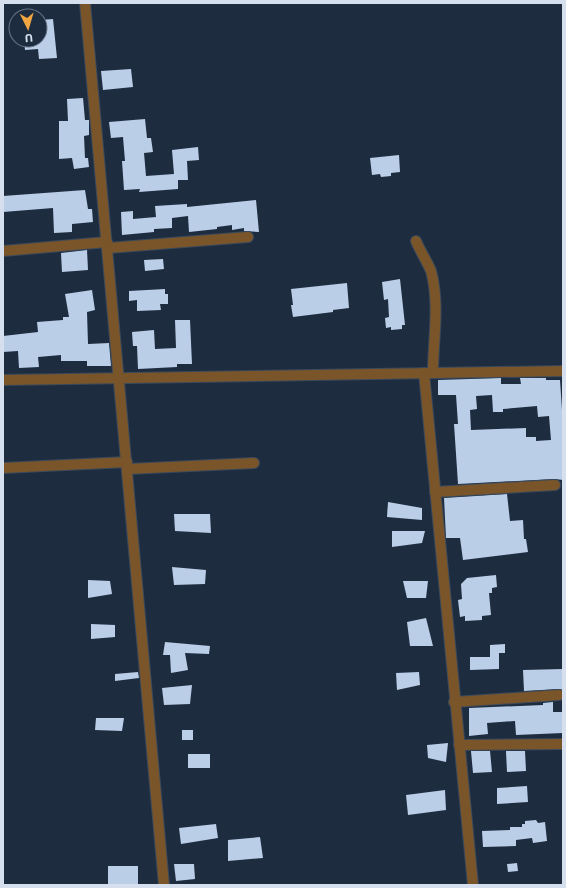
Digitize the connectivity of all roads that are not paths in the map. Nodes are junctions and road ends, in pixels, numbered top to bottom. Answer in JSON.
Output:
{"nodes":[{"id":1,"x":85,"y":3,"type":"edge"},
{"id":2,"x":248,"y":237,"type":"dead end"},
{"id":3,"x":416,"y":241,"type":"dead end"},
{"id":4,"x":107,"y":245,"type":"junction"},
{"id":5,"x":3,"y":251,"type":"edge"},
{"id":6,"x":563,"y":371,"type":"edge"},
{"id":7,"x":429,"y":373,"type":"junction"},
{"id":8,"x":118,"y":378,"type":"junction"},
{"id":9,"x":3,"y":380,"type":"edge"},
{"id":10,"x":254,"y":463,"type":"dead end"},
{"id":11,"x":127,"y":465,"type":"junction"},
{"id":12,"x":3,"y":468,"type":"edge"},
{"id":13,"x":555,"y":485,"type":"dead end"},
{"id":14,"x":435,"y":492,"type":"junction"},
{"id":15,"x":559,"y":695,"type":"dead end"},
{"id":16,"x":454,"y":702,"type":"junction"},
{"id":17,"x":563,"y":744,"type":"edge"},
{"id":18,"x":459,"y":745,"type":"junction"},
{"id":19,"x":164,"y":885,"type":"edge"},
{"id":20,"x":473,"y":885,"type":"edge"}],
"edges":[{"from":1,"to":4,"type":"street"},
{"from":2,"to":4,"type":"street"},
{"from":3,"to":7,"type":"street"},
{"from":4,"to":5,"type":"street"},
{"from":4,"to":8,"type":"street"},
{"from":6,"to":7,"type":"street"},
{"from":7,"to":8,"type":"street"},
{"from":7,"to":14,"type":"street"},
{"from":8,"to":9,"type":"street"},
{"from":8,"to":11,"type":"street"},
{"from":10,"to":11,"type":"street"},
{"from":11,"to":12,"type":"street"},
{"from":11,"to":19,"type":"street"},
{"from":13,"to":14,"type":"street"},
{"from":14,"to":16,"type":"street"},
{"from":15,"to":16,"type":"street"},
{"from":16,"to":18,"type":"street"},
{"from":17,"to":18,"type":"street"},
{"from":18,"to":20,"type":"street"}]}
